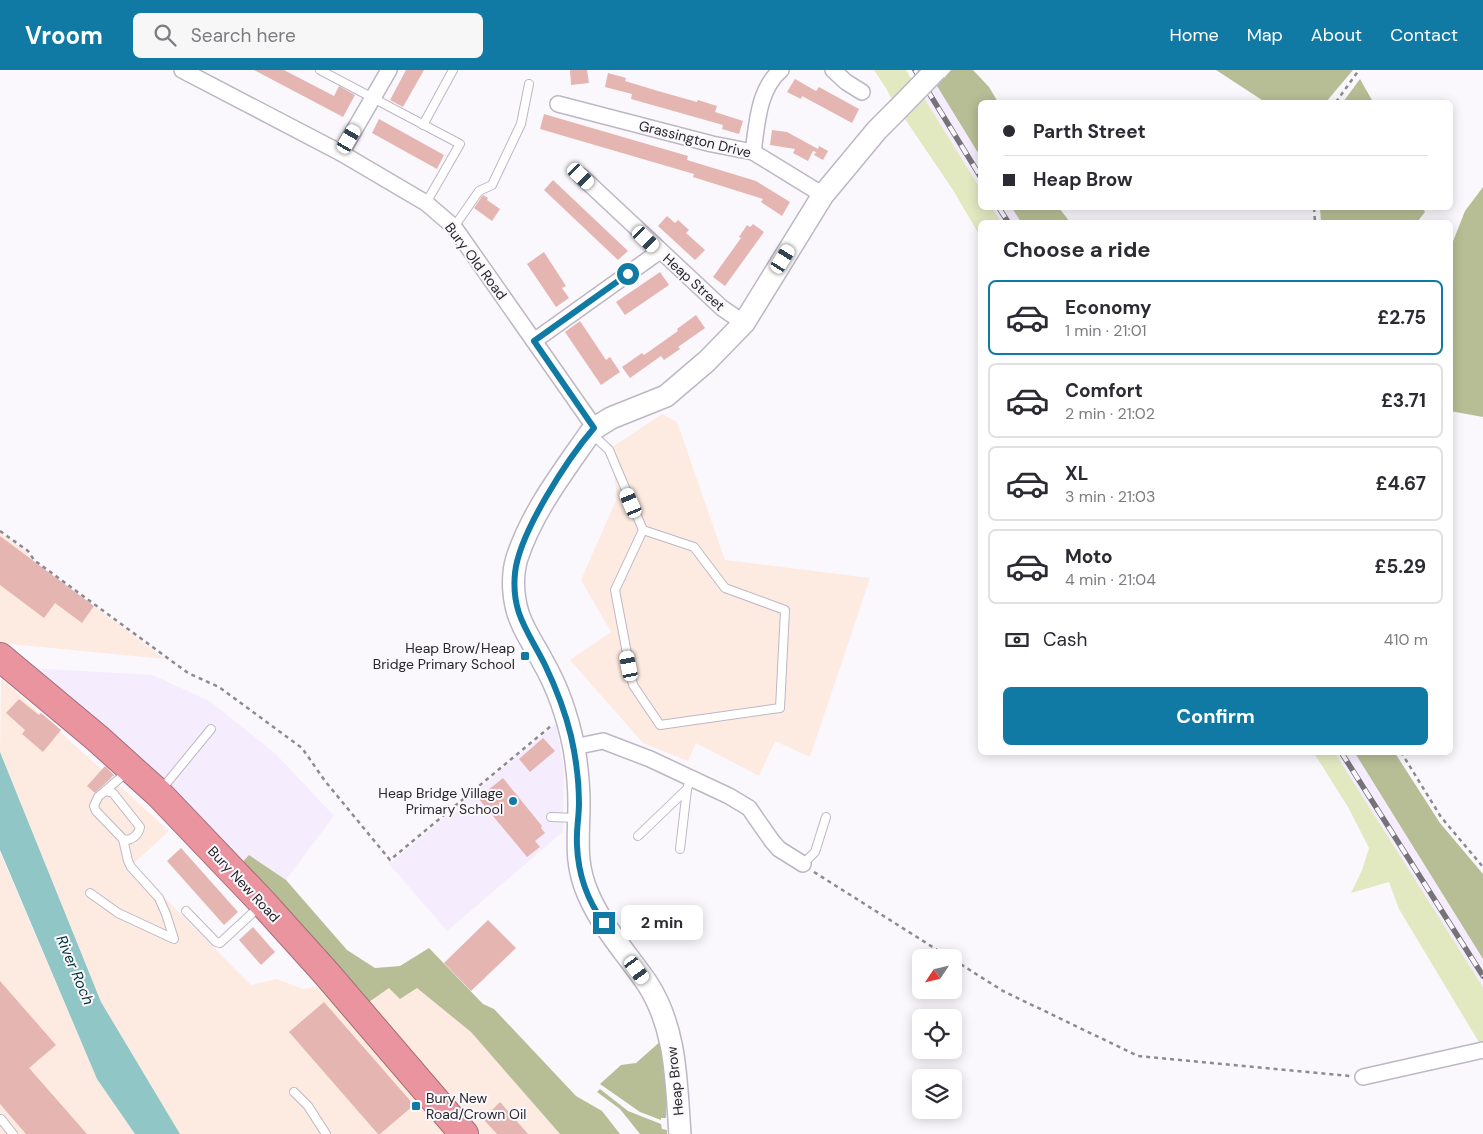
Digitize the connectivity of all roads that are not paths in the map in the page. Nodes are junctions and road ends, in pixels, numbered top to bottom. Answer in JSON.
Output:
{"nodes":[{"id":1,"x":182,"y":70,"type":"edge"},
{"id":2,"x":320,"y":70,"type":"edge"},
{"id":3,"x":389,"y":70,"type":"edge"},
{"id":4,"x":453,"y":70,"type":"edge"},
{"id":5,"x":781,"y":70,"type":"edge"},
{"id":6,"x":833,"y":70,"type":"edge"},
{"id":7,"x":936,"y":70,"type":"edge"},
{"id":8,"x":529,"y":84,"type":"dead end"},
{"id":9,"x":862,"y":92,"type":"dead end"},
{"id":10,"x":373,"y":98,"type":"junction"},
{"id":11,"x":558,"y":104,"type":"dead end"},
{"id":12,"x":423,"y":125,"type":"junction"},
{"id":13,"x":753,"y":152,"type":"junction"},
{"id":14,"x":340,"y":153,"type":"junction"},
{"id":15,"x":581,"y":176,"type":"dead end"},
{"id":16,"x":823,"y":195,"type":"junction"},
{"id":17,"x":426,"y":203,"type":"junction"},
{"id":18,"x":454,"y":227,"type":"junction"},
{"id":19,"x":660,"y":251,"type":"junction"},
{"id":20,"x":744,"y":323,"type":"junction"},
{"id":21,"x":534,"y":341,"type":"junction"},
{"id":22,"x":592,"y":430,"type":"junction"},
{"id":23,"x":643,"y":530,"type":"junction"},
{"id":24,"x":0,"y":657,"type":"edge"},
{"id":25,"x":211,"y":729,"type":"dead end"},
{"id":26,"x":574,"y":747,"type":"junction"},
{"id":27,"x":131,"y":769,"type":"junction"},
{"id":28,"x":689,"y":783,"type":"junction"},
{"id":29,"x":106,"y":791,"type":"junction"},
{"id":30,"x":158,"y":794,"type":"junction"},
{"id":31,"x":551,"y":817,"type":"dead end"},
{"id":32,"x":826,"y":817,"type":"dead end"},
{"id":33,"x":578,"y":818,"type":"junction"},
{"id":34,"x":638,"y":836,"type":"dead end"},
{"id":35,"x":123,"y":839,"type":"junction"},
{"id":36,"x":680,"y":849,"type":"dead end"},
{"id":37,"x":802,"y":864,"type":"joint"},
{"id":38,"x":90,"y":893,"type":"dead end"},
{"id":39,"x":263,"y":903,"type":"junction"},
{"id":40,"x":186,"y":911,"type":"dead end"},
{"id":41,"x":1483,"y":1050,"type":"edge"},
{"id":42,"x":1362,"y":1077,"type":"road end"},
{"id":43,"x":294,"y":1092,"type":"dead end"},
{"id":44,"x":2,"y":1119,"type":"dead end"},
{"id":45,"x":13,"y":1134,"type":"edge"},
{"id":46,"x":326,"y":1134,"type":"edge"},
{"id":47,"x":464,"y":1134,"type":"edge"},
{"id":48,"x":680,"y":1134,"type":"edge"}],
"edges":[{"from":1,"to":14,"type":"street","name":"Bury Old Road"},
{"from":2,"to":10,"type":"lane"},
{"from":3,"to":10,"type":"street"},
{"from":4,"to":12,"type":"lane"},
{"from":5,"to":13,"type":"street"},
{"from":6,"to":9,"type":"street"},
{"from":7,"to":16,"type":"street","bridge":true},
{"from":8,"to":18,"type":"lane"},
{"from":10,"to":12,"type":"lane"},
{"from":10,"to":14,"type":"street"},
{"from":11,"to":13,"type":"street","name":"Grassington Drive"},
{"from":12,"to":17,"type":"lane"},
{"from":13,"to":16,"type":"street","name":"Grassington Drive"},
{"from":14,"to":17,"type":"street","name":"Bury Old Road"},
{"from":15,"to":19,"type":"street","name":"Heap Street"},
{"from":16,"to":20,"type":"street"},
{"from":17,"to":18,"type":"street","name":"Bury Old Road"},
{"from":18,"to":21,"type":"street","name":"Bury Old Road"},
{"from":19,"to":20,"type":"street","name":"Heap Street"},
{"from":19,"to":21,"type":"street"},
{"from":20,"to":22,"type":"street"},
{"from":21,"to":22,"type":"street","name":"Bury Old Road"},
{"from":22,"to":23,"type":"lane"},
{"from":22,"to":26,"type":"street","name":"Heap Brow"},
{"from":23,"to":23,"type":"lane"},
{"from":24,"to":27,"type":"highway","name":"Bury New Road"},
{"from":25,"to":30,"type":"lane"},
{"from":26,"to":28,"type":"street"},
{"from":26,"to":33,"type":"street","name":"Heap Brow"},
{"from":27,"to":29,"type":"lane"},
{"from":27,"to":30,"type":"highway","name":"Bury New Road"},
{"from":28,"to":34,"type":"lane"},
{"from":28,"to":36,"type":"lane"},
{"from":28,"to":37,"type":"street"},
{"from":29,"to":35,"type":"lane"},
{"from":29,"to":35,"type":"lane"},
{"from":30,"to":39,"type":"highway","name":"Bury New Road"},
{"from":31,"to":33,"type":"lane"},
{"from":32,"to":37,"type":"lane"},
{"from":33,"to":48,"type":"street","name":"Heap Brow"},
{"from":35,"to":38,"type":"lane"},
{"from":39,"to":40,"type":"lane"},
{"from":39,"to":47,"type":"highway","name":"Bury New Road"},
{"from":41,"to":42,"type":"street"},
{"from":43,"to":46,"type":"lane"},
{"from":44,"to":45,"type":"lane"}]}
